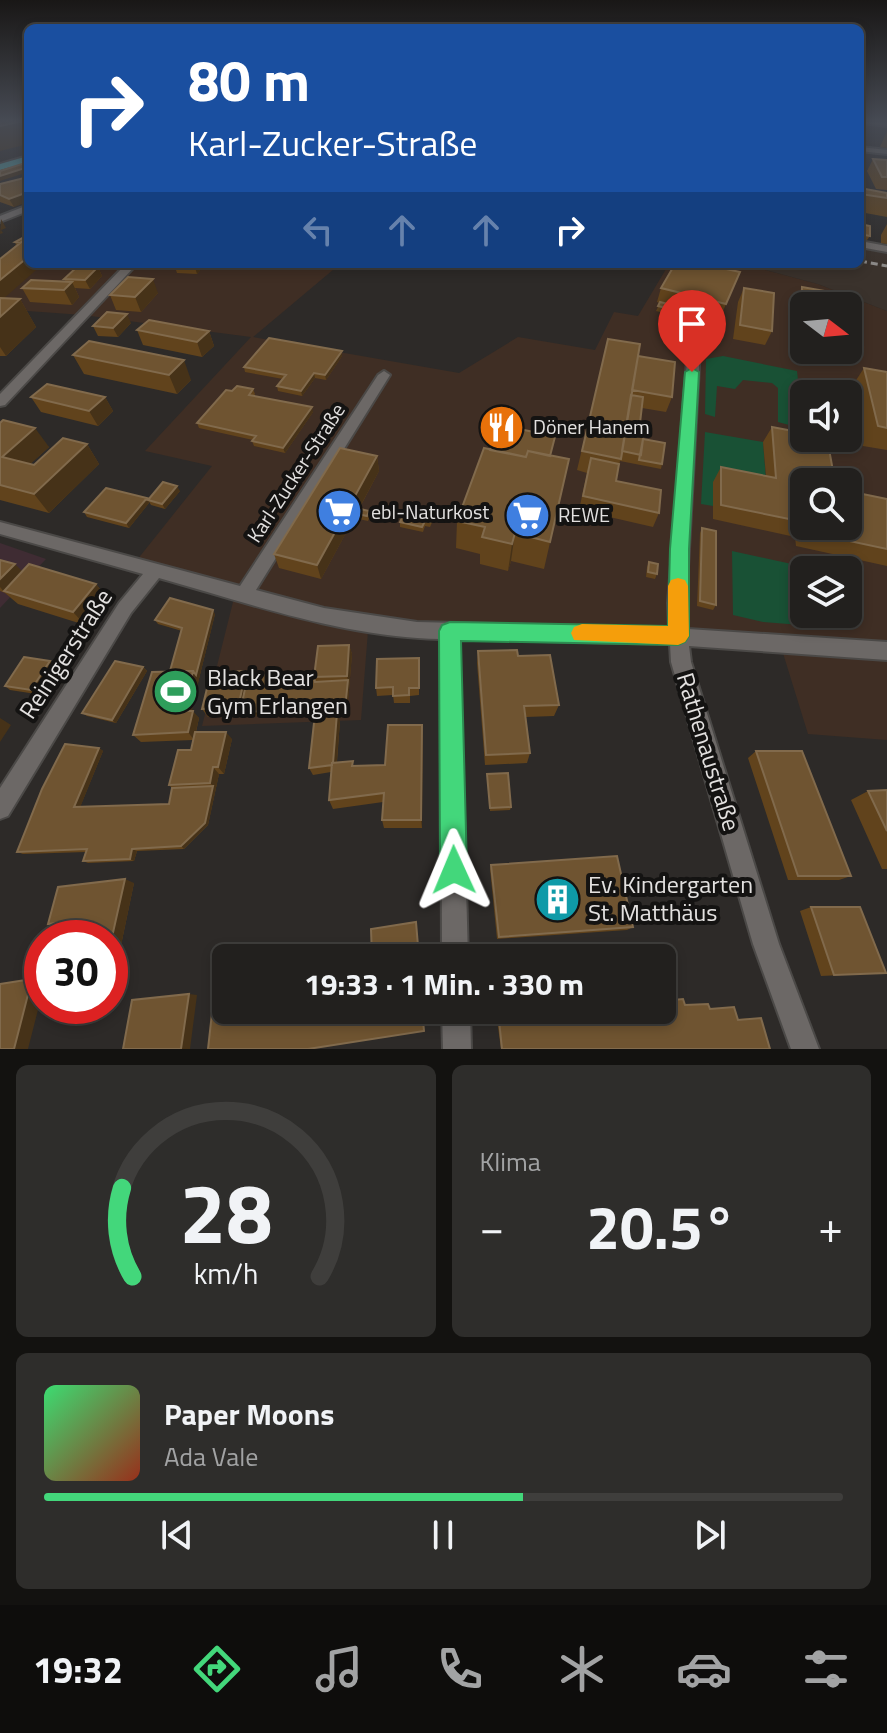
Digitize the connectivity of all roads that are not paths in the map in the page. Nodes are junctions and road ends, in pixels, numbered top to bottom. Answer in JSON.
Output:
{"nodes":[{"id":1,"x":24,"y":210,"type":"edge"},
{"id":2,"x":0,"y":219,"type":"edge"},
{"id":3,"x":864,"y":245,"type":"edge"},
{"id":4,"x":887,"y":249,"type":"edge"},
{"id":5,"x":128,"y":268,"type":"edge"},
{"id":6,"x":694,"y":348,"type":"dead end"},
{"id":7,"x":384,"y":375,"type":"dead end"},
{"id":8,"x":0,"y":402,"type":"edge"},
{"id":9,"x":0,"y":528,"type":"edge"},
{"id":10,"x":155,"y":571,"type":"junction"},
{"id":11,"x":244,"y":595,"type":"junction"},
{"id":12,"x":450,"y":631,"type":"junction"},
{"id":13,"x":678,"y":636,"type":"junction"},
{"id":14,"x":887,"y":651,"type":"edge"},
{"id":15,"x":0,"y":808,"type":"edge"},
{"id":16,"x":455,"y":944,"type":"edge"},
{"id":17,"x":456,"y":1024,"type":"edge"},
{"id":18,"x":457,"y":1049,"type":"edge"},
{"id":19,"x":805,"y":1049,"type":"edge"}],
"edges":[{"from":1,"to":2,"type":"street"},
{"from":3,"to":4,"type":"street"},
{"from":5,"to":8,"type":"street"},
{"from":6,"to":13,"type":"street","name":"Rathenaustraße"},
{"from":7,"to":11,"type":"street","name":"Karl-Zucker-Straße"},
{"from":9,"to":10,"type":"street"},
{"from":10,"to":11,"type":"street"},
{"from":10,"to":15,"type":"street","name":"Reinigerstraße"},
{"from":11,"to":12,"type":"street"},
{"from":12,"to":13,"type":"street"},
{"from":12,"to":16,"type":"street"},
{"from":13,"to":14,"type":"street"},
{"from":13,"to":19,"type":"street","name":"Rathenaustraße"},
{"from":17,"to":18,"type":"street"}]}
